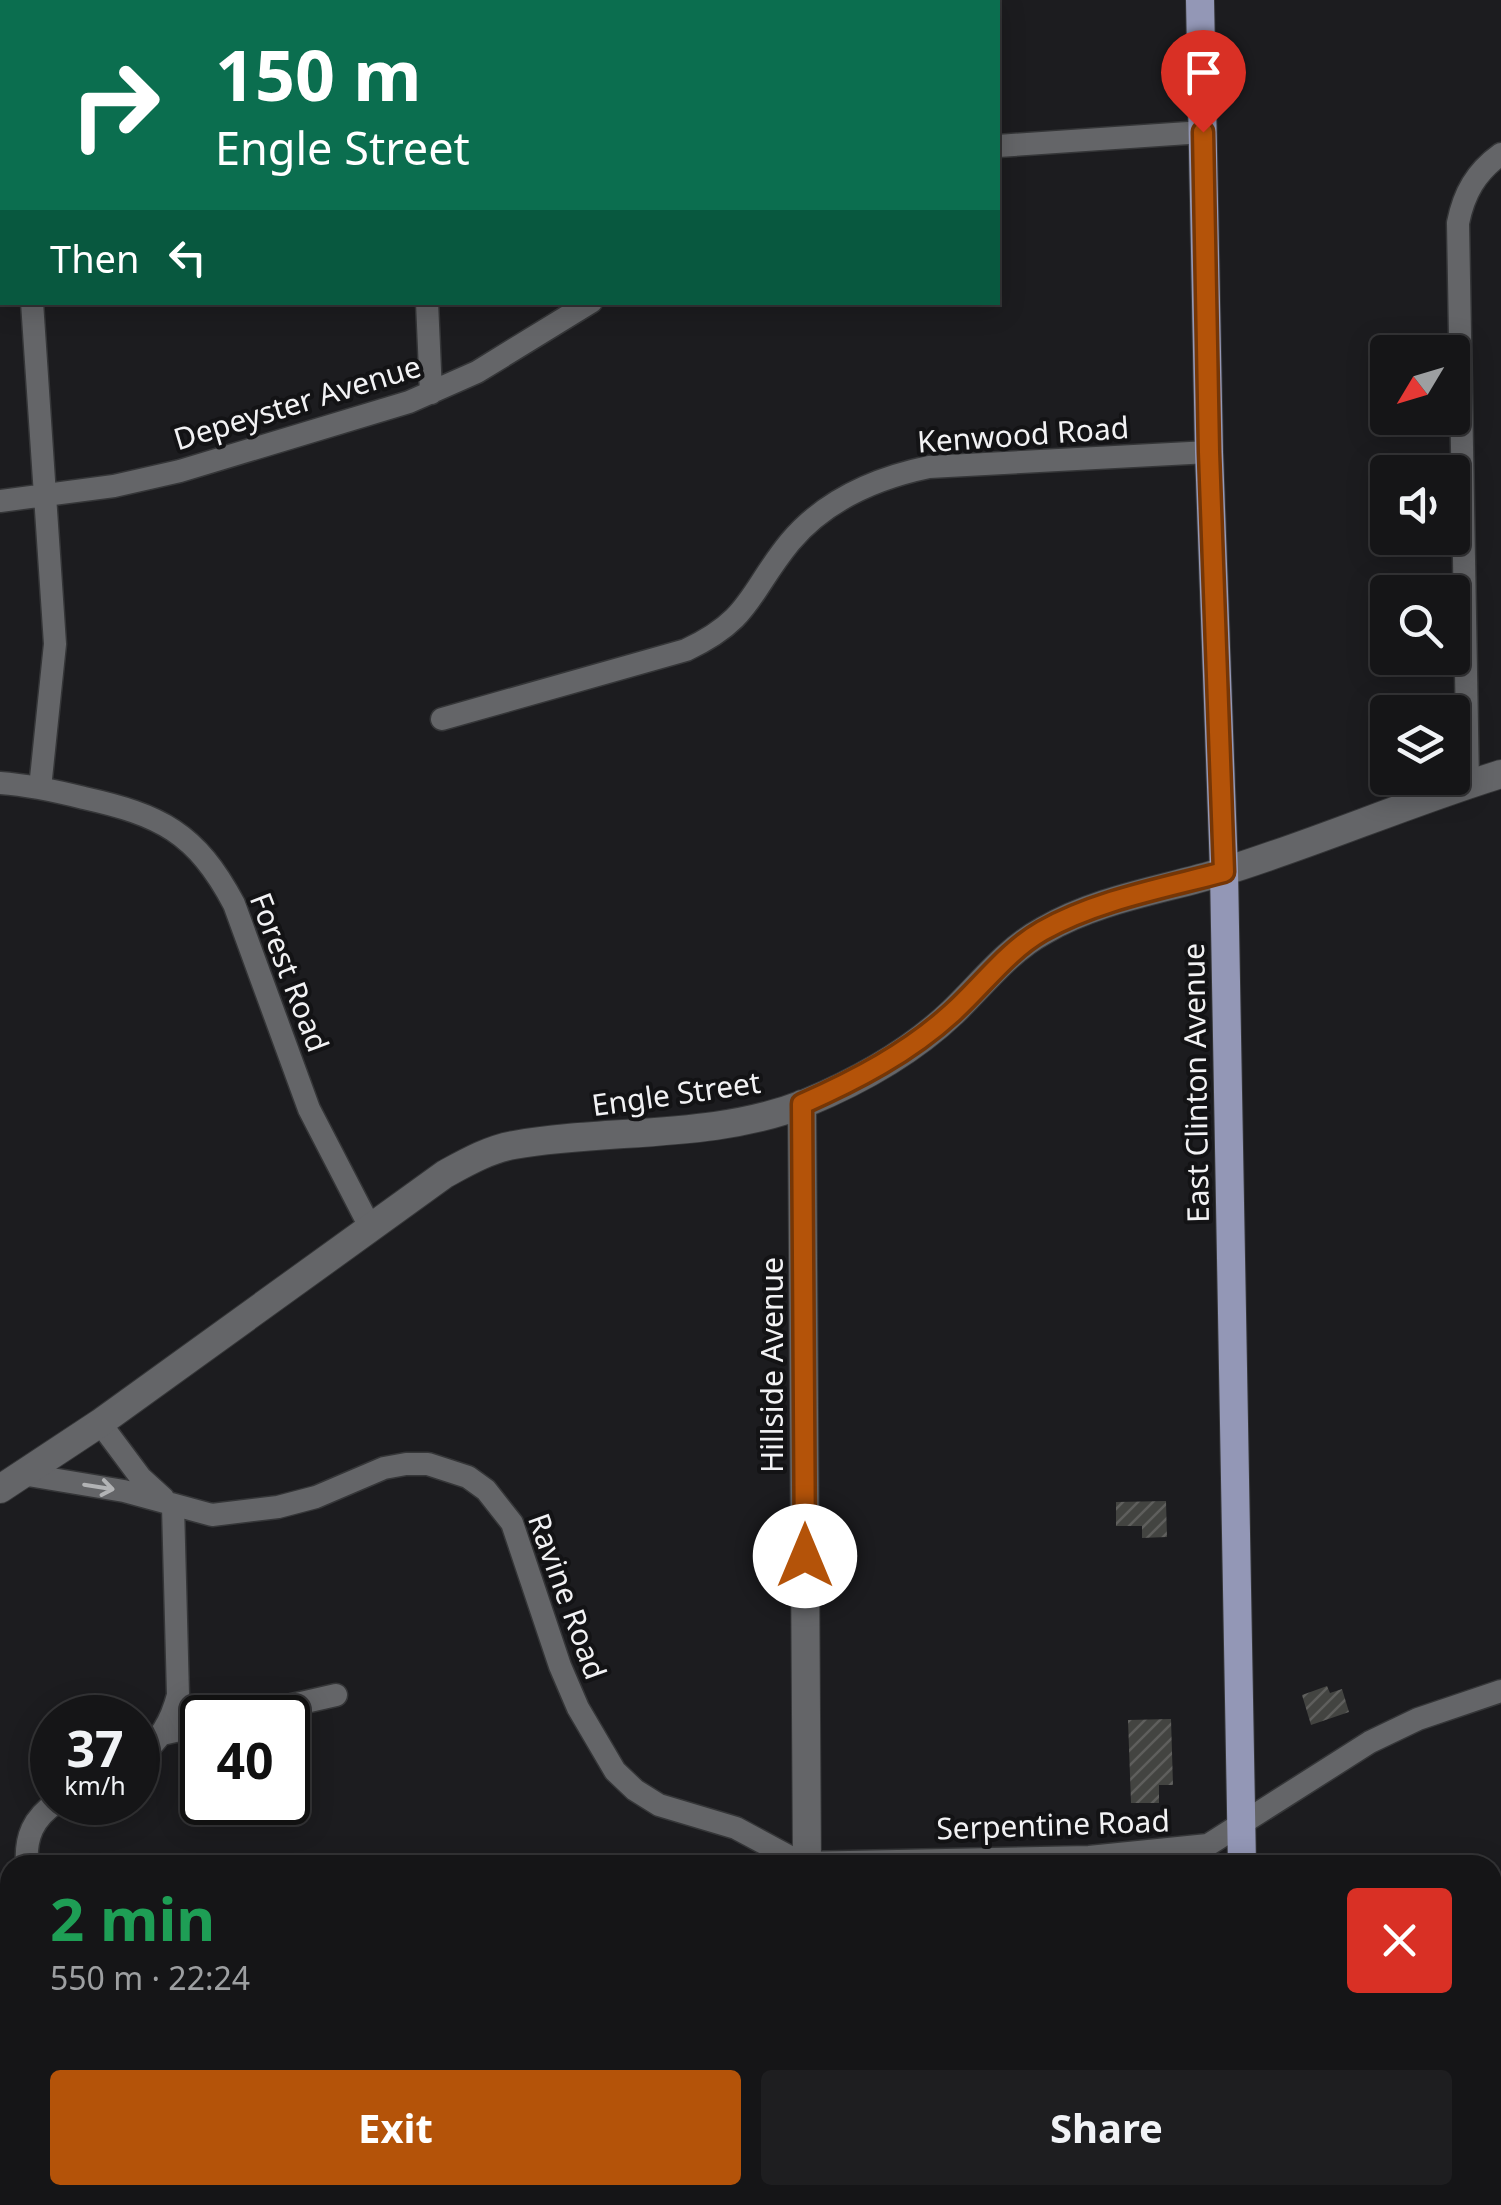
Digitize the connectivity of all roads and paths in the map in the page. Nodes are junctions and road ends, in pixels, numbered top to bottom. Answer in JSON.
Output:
{"nodes":[{"id":1,"x":1200,"y":0,"type":"edge"},
{"id":2,"x":1203,"y":132,"type":"junction"},
{"id":3,"x":1000,"y":146,"type":"edge"},
{"id":4,"x":1501,"y":154,"type":"edge"},
{"id":5,"x":32,"y":305,"type":"edge"},
{"id":6,"x":427,"y":305,"type":"edge"},
{"id":7,"x":585,"y":305,"type":"edge"},
{"id":8,"x":431,"y":393,"type":"junction"},
{"id":9,"x":1209,"y":452,"type":"junction"},
{"id":10,"x":45,"y":497,"type":"junction"},
{"id":11,"x":0,"y":501,"type":"edge"},
{"id":12,"x":1466,"y":695,"type":"edge"},
{"id":13,"x":442,"y":719,"type":"dead end"},
{"id":14,"x":1501,"y":774,"type":"edge"},
{"id":15,"x":0,"y":783,"type":"edge"},
{"id":16,"x":1470,"y":783,"type":"edge"},
{"id":17,"x":40,"y":788,"type":"junction"},
{"id":18,"x":1438,"y":795,"type":"edge"},
{"id":19,"x":1224,"y":872,"type":"junction"},
{"id":20,"x":802,"y":1104,"type":"junction"},
{"id":21,"x":370,"y":1227,"type":"junction"},
{"id":22,"x":100,"y":1422,"type":"junction"},
{"id":23,"x":11,"y":1482,"type":"edge"},
{"id":24,"x":173,"y":1506,"type":"junction"},
{"id":25,"x":1501,"y":1692,"type":"edge"},
{"id":26,"x":336,"y":1694,"type":"dead end"},
{"id":27,"x":310,"y":1700,"type":"edge"},
{"id":28,"x":180,"y":1730,"type":"edge"},
{"id":29,"x":162,"y":1734,"type":"joint"},
{"id":30,"x":1241,"y":1823,"type":"junction"},
{"id":31,"x":33,"y":1825,"type":"edge"},
{"id":32,"x":26,"y":1855,"type":"edge"},
{"id":33,"x":783,"y":1855,"type":"edge"},
{"id":34,"x":807,"y":1855,"type":"edge"},
{"id":35,"x":1119,"y":1855,"type":"edge"},
{"id":36,"x":1242,"y":1855,"type":"edge"}],
"edges":[{"from":1,"to":2,"type":"main road","name":"East Clinton Avenue"},
{"from":2,"to":3,"type":"street"},
{"from":2,"to":9,"type":"main road","name":"East Clinton Avenue"},
{"from":4,"to":12,"type":"street"},
{"from":5,"to":10,"type":"street"},
{"from":6,"to":8,"type":"street"},
{"from":7,"to":8,"type":"street","name":"Depeyster Avenue"},
{"from":8,"to":10,"type":"street","name":"Depeyster Avenue"},
{"from":9,"to":13,"type":"street","name":"Kenwood Road"},
{"from":9,"to":19,"type":"main road","name":"East Clinton Avenue"},
{"from":10,"to":11,"type":"street","name":"Depeyster Avenue"},
{"from":10,"to":17,"type":"street"},
{"from":14,"to":16,"type":"street","name":"Engle Street"},
{"from":15,"to":17,"type":"street","name":"Forest Road"},
{"from":17,"to":21,"type":"street","name":"Forest Road"},
{"from":18,"to":19,"type":"street","name":"Engle Street"},
{"from":19,"to":20,"type":"street","name":"Engle Street"},
{"from":19,"to":30,"type":"main road","name":"East Clinton Avenue"},
{"from":20,"to":21,"type":"street","name":"Engle Street"},
{"from":20,"to":34,"type":"street","name":"Hillside Avenue"},
{"from":21,"to":22,"type":"street","name":"Engle Street"},
{"from":22,"to":23,"type":"street","name":"Engle Street"},
{"from":22,"to":24,"type":"street"},
{"from":23,"to":24,"type":"street","name":"Ravine Road","one_way":true},
{"from":24,"to":29,"type":"street"},
{"from":24,"to":33,"type":"street","name":"Ravine Road"},
{"from":25,"to":30,"type":"street","name":"Serpentine Road"},
{"from":26,"to":27,"type":"street"},
{"from":28,"to":29,"type":"street"},
{"from":30,"to":35,"type":"street","name":"Serpentine Road"},
{"from":30,"to":36,"type":"main road","name":"East Clinton Avenue"},
{"from":31,"to":32,"type":"street"}]}
